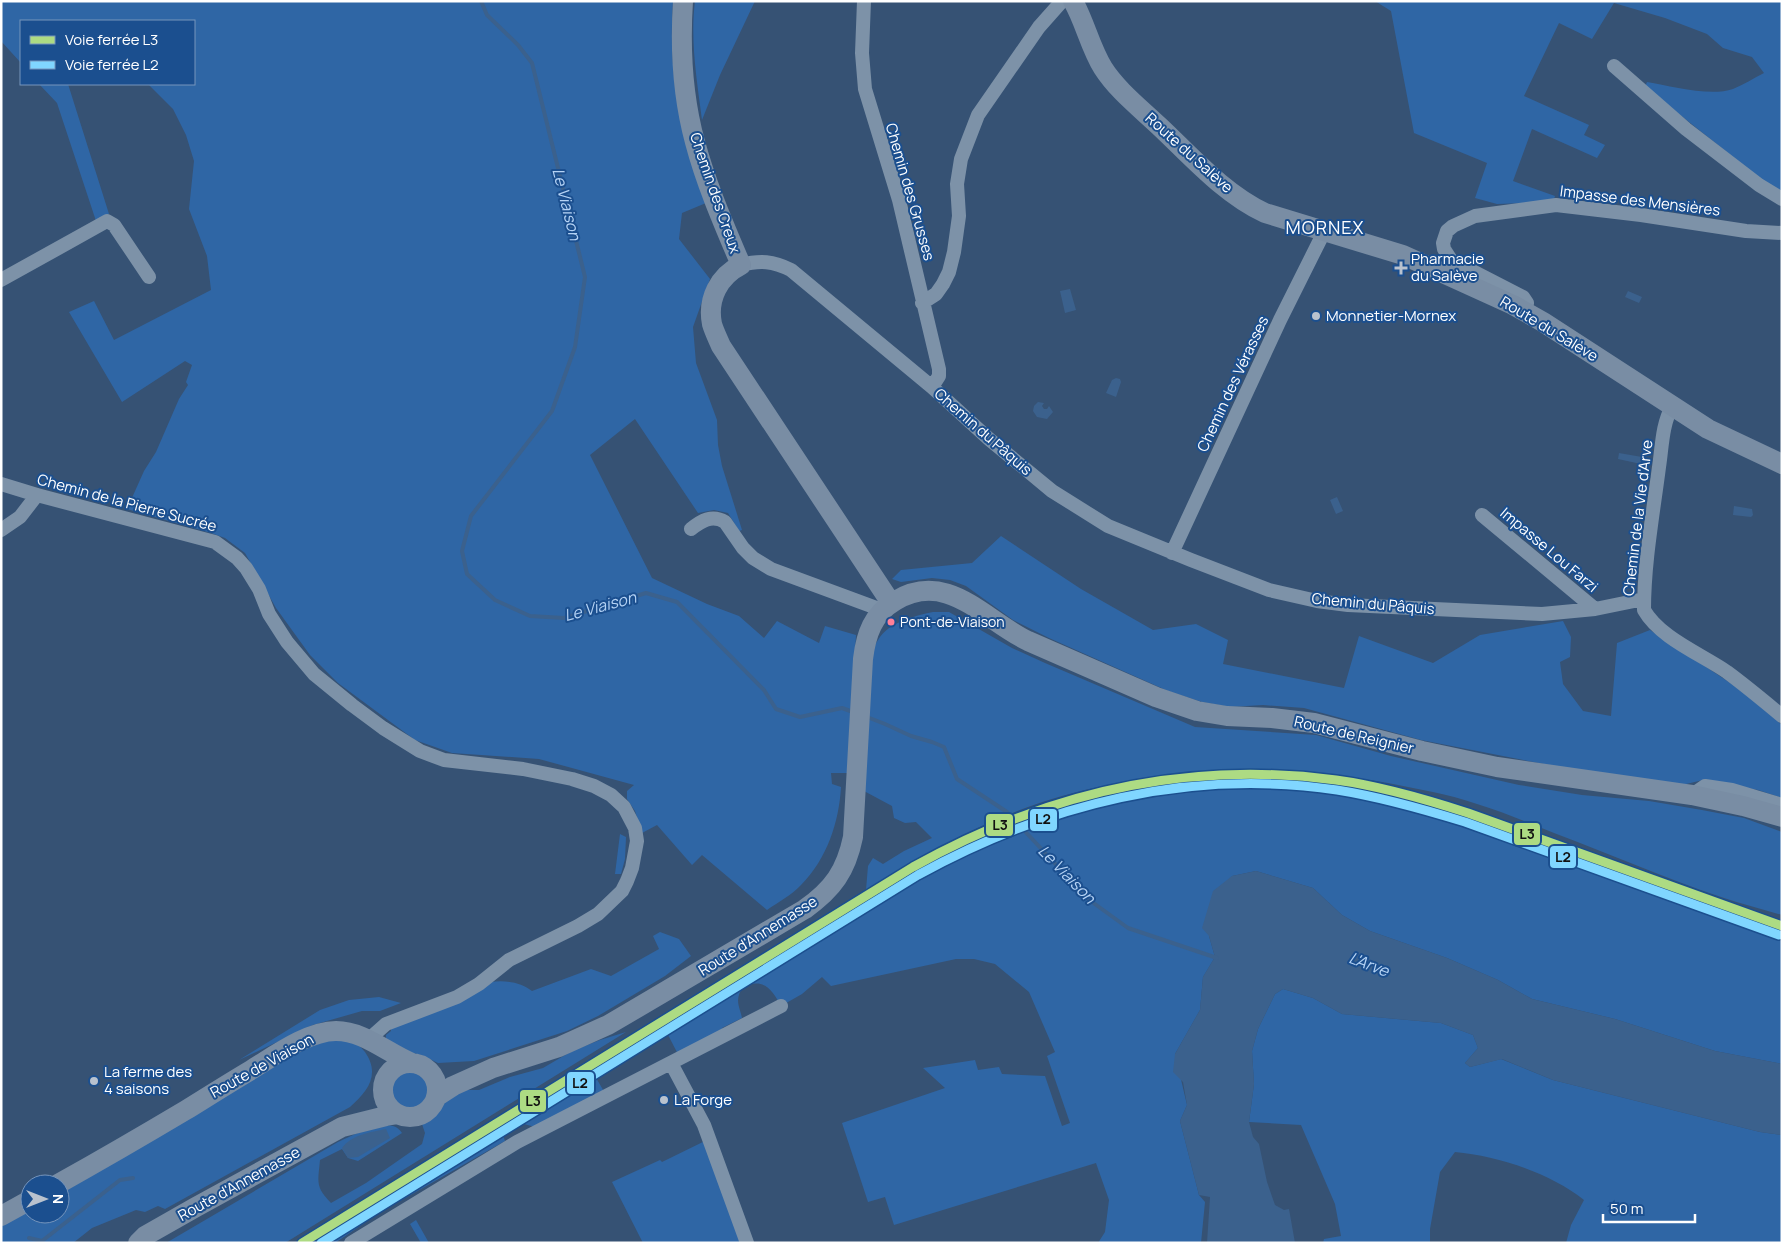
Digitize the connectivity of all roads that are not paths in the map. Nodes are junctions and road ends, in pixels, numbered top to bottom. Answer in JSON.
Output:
{"nodes":[{"id":1,"x":683,"y":1,"type":"edge"},
{"id":2,"x":864,"y":1,"type":"edge"},
{"id":3,"x":1062,"y":1,"type":"edge"},
{"id":4,"x":1073,"y":1,"type":"edge"},
{"id":5,"x":1614,"y":66,"type":"dead end"},
{"id":6,"x":1782,"y":199,"type":"edge"},
{"id":7,"x":1325,"y":230,"type":"junction"},
{"id":8,"x":1782,"y":233,"type":"edge"},
{"id":9,"x":741,"y":265,"type":"junction"},
{"id":10,"x":149,"y":277,"type":"dead end"},
{"id":11,"x":1,"y":280,"type":"edge"},
{"id":12,"x":922,"y":303,"type":"junction"},
{"id":13,"x":1524,"y":311,"type":"junction"},
{"id":14,"x":932,"y":387,"type":"junction"},
{"id":15,"x":1672,"y":407,"type":"junction"},
{"id":16,"x":1777,"y":457,"type":"edge"},
{"id":17,"x":1,"y":484,"type":"edge"},
{"id":18,"x":37,"y":495,"type":"junction"},
{"id":19,"x":1482,"y":515,"type":"dead end"},
{"id":20,"x":691,"y":529,"type":"dead end"},
{"id":21,"x":1,"y":530,"type":"edge"},
{"id":22,"x":1172,"y":553,"type":"junction"},
{"id":23,"x":1644,"y":599,"type":"junction"},
{"id":24,"x":886,"y":607,"type":"junction"},
{"id":25,"x":1595,"y":609,"type":"junction"},
{"id":26,"x":1782,"y":716,"type":"edge"},
{"id":27,"x":1692,"y":795,"type":"junction"},
{"id":28,"x":1782,"y":805,"type":"edge"},
{"id":29,"x":1782,"y":817,"type":"edge"},
{"id":30,"x":781,"y":1006,"type":"dead end"},
{"id":31,"x":368,"y":1040,"type":"junction"},
{"id":32,"x":671,"y":1063,"type":"junction"},
{"id":33,"x":420,"y":1066,"type":"junction"},
{"id":34,"x":493,"y":1068,"type":"junction"},
{"id":35,"x":383,"y":1087,"type":"junction"},
{"id":36,"x":436,"y":1097,"type":"junction"},
{"id":37,"x":398,"y":1114,"type":"junction"},
{"id":38,"x":342,"y":1128,"type":"junction"},
{"id":39,"x":70,"y":1177,"type":"edge"},
{"id":40,"x":20,"y":1206,"type":"edge"},
{"id":41,"x":1,"y":1216,"type":"edge"},
{"id":42,"x":138,"y":1243,"type":"edge"},
{"id":43,"x":351,"y":1243,"type":"edge"},
{"id":44,"x":747,"y":1243,"type":"edge"}],
"edges":[{"from":1,"to":9,"type":"main road","name":"Chemin des Creux"},
{"from":2,"to":12,"type":"street","name":"Chemin des Grusses"},
{"from":3,"to":12,"type":"street"},
{"from":4,"to":7,"type":"main road","name":"Route du Salève"},
{"from":5,"to":6,"type":"street"},
{"from":7,"to":13,"type":"main road","name":"Route du Salève"},
{"from":7,"to":22,"type":"street","name":"Chemin des Vérasses"},
{"from":8,"to":13,"type":"street","name":"Impasse des Mensières"},
{"from":9,"to":14,"type":"street","name":"Chemin du Pâquis"},
{"from":9,"to":24,"type":"main road","name":"Chemin du Pâquis"},
{"from":10,"to":11,"type":"street"},
{"from":12,"to":14,"type":"street","name":"Chemin des Grusses"},
{"from":13,"to":15,"type":"main road","name":"Route du Salève"},
{"from":14,"to":22,"type":"street","name":"Chemin du Pâquis"},
{"from":15,"to":16,"type":"main road","name":"Route du Salève"},
{"from":15,"to":23,"type":"street","name":"Chemin de la Vie d'Arve"},
{"from":17,"to":18,"type":"street","name":"Chemin de la Pierre Sucrée"},
{"from":18,"to":21,"type":"street"},
{"from":18,"to":31,"type":"street","name":"Chemin de la Pierre Sucrée"},
{"from":19,"to":25,"type":"street","name":"Impasse Lou Farzi"},
{"from":20,"to":24,"type":"street"},
{"from":22,"to":25,"type":"street","name":"Chemin du Pâquis"},
{"from":23,"to":25,"type":"street","name":"Chemin du Pâquis"},
{"from":23,"to":26,"type":"street","name":"Chemin de la Vie d'Arve"},
{"from":24,"to":27,"type":"main road","name":"Route de Reignier"},
{"from":24,"to":34,"type":"main road","name":"Route d'Annemasse"},
{"from":27,"to":28,"type":"street"},
{"from":27,"to":29,"type":"main road","name":"Route de Reignier"},
{"from":30,"to":32,"type":"street"},
{"from":31,"to":33,"type":"main road","name":"Route de Viaison"},
{"from":31,"to":35,"type":"main road"},
{"from":31,"to":39,"type":"main road","name":"Route de Viaison"},
{"from":32,"to":43,"type":"street"},
{"from":32,"to":44,"type":"street"},
{"from":33,"to":34,"type":"main road","name":"Route d'Annemasse"},
{"from":33,"to":35,"type":"main road","name":"Route d'Annemasse"},
{"from":33,"to":36,"type":"main road"},
{"from":34,"to":36,"type":"main road","name":"Route d'Annemasse"},
{"from":35,"to":37,"type":"main road"},
{"from":35,"to":38,"type":"main road","name":"Route d'Annemasse"},
{"from":36,"to":37,"type":"main road","name":"Route d'Annemasse"},
{"from":37,"to":38,"type":"main road","name":"Route d'Annemasse"},
{"from":38,"to":42,"type":"main road","name":"Route d'Annemasse"},
{"from":40,"to":41,"type":"main road"}]}
